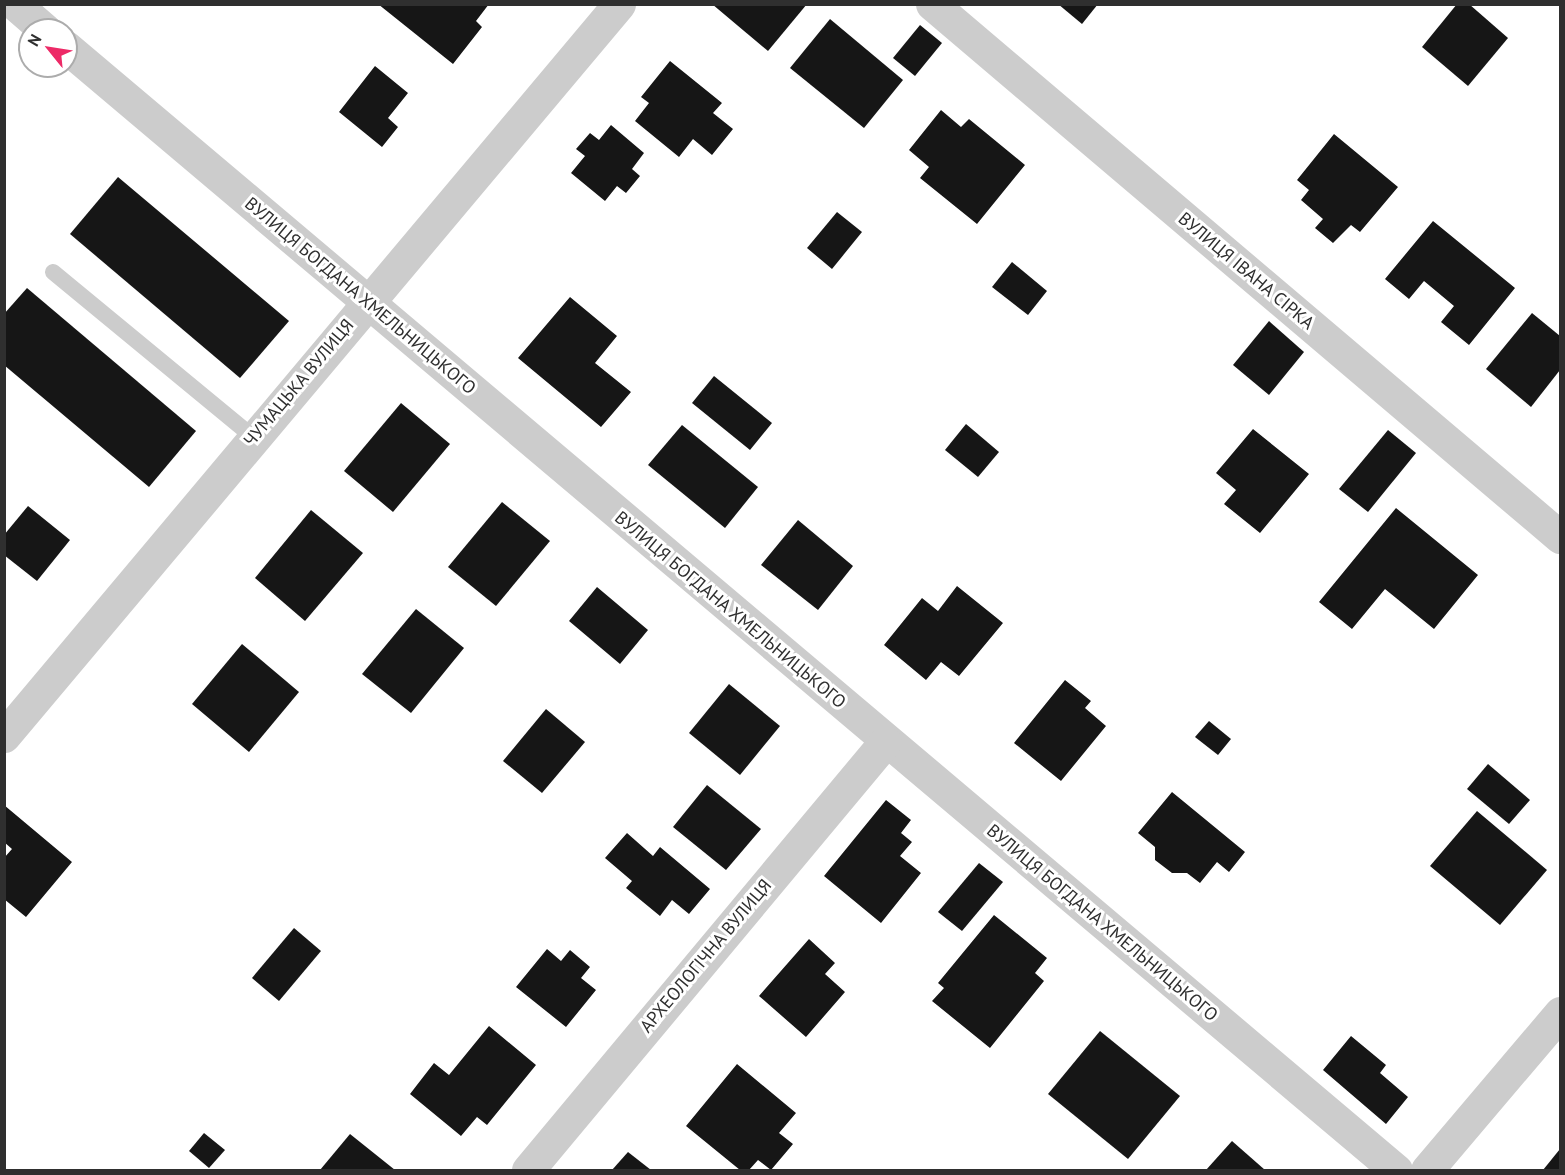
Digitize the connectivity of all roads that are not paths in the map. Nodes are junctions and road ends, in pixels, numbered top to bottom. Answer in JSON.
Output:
{"nodes":[{"id":1,"x":15,"y":4,"type":"edge"},
{"id":2,"x":619,"y":4,"type":"edge"},
{"id":3,"x":932,"y":4,"type":"edge"},
{"id":4,"x":31,"y":18,"type":"edge"},
{"id":5,"x":78,"y":57,"type":"edge"},
{"id":6,"x":53,"y":272,"type":"dead end"},
{"id":7,"x":367,"y":302,"type":"junction"},
{"id":8,"x":253,"y":437,"type":"junction"},
{"id":9,"x":1560,"y":537,"type":"edge"},
{"id":10,"x":4,"y":736,"type":"edge"},
{"id":11,"x":885,"y":742,"type":"junction"},
{"id":12,"x":1560,"y":1013,"type":"edge"},
{"id":13,"x":528,"y":1170,"type":"edge"},
{"id":14,"x":1396,"y":1170,"type":"edge"},
{"id":15,"x":1427,"y":1170,"type":"edge"}],
"edges":[{"from":1,"to":4,"type":"street"},
{"from":2,"to":7,"type":"street","name":"ЧУМАЦЬКА ВУЛИЦЯ"},
{"from":3,"to":9,"type":"street","name":"ВУЛИЦЯ ІВАНА СІРКА"},
{"from":5,"to":7,"type":"street","name":"ВУЛИЦЯ БОГДАНА ХМЕЛЬНИЦЬКОГО"},
{"from":6,"to":8,"type":"lane"},
{"from":7,"to":8,"type":"street","name":"ЧУМАЦЬКА ВУЛИЦЯ"},
{"from":7,"to":11,"type":"street","name":"ВУЛИЦЯ БОГДАНА ХМЕЛЬНИЦЬКОГО"},
{"from":8,"to":10,"type":"street","name":"ЧУМАЦЬКА ВУЛИЦЯ"},
{"from":11,"to":13,"type":"street","name":"АРХЕОЛОГІЧНА ВУЛИЦЯ"},
{"from":11,"to":14,"type":"street","name":"ВУЛИЦЯ БОГДАНА ХМЕЛЬНИЦЬКОГО"},
{"from":12,"to":15,"type":"street"}]}
